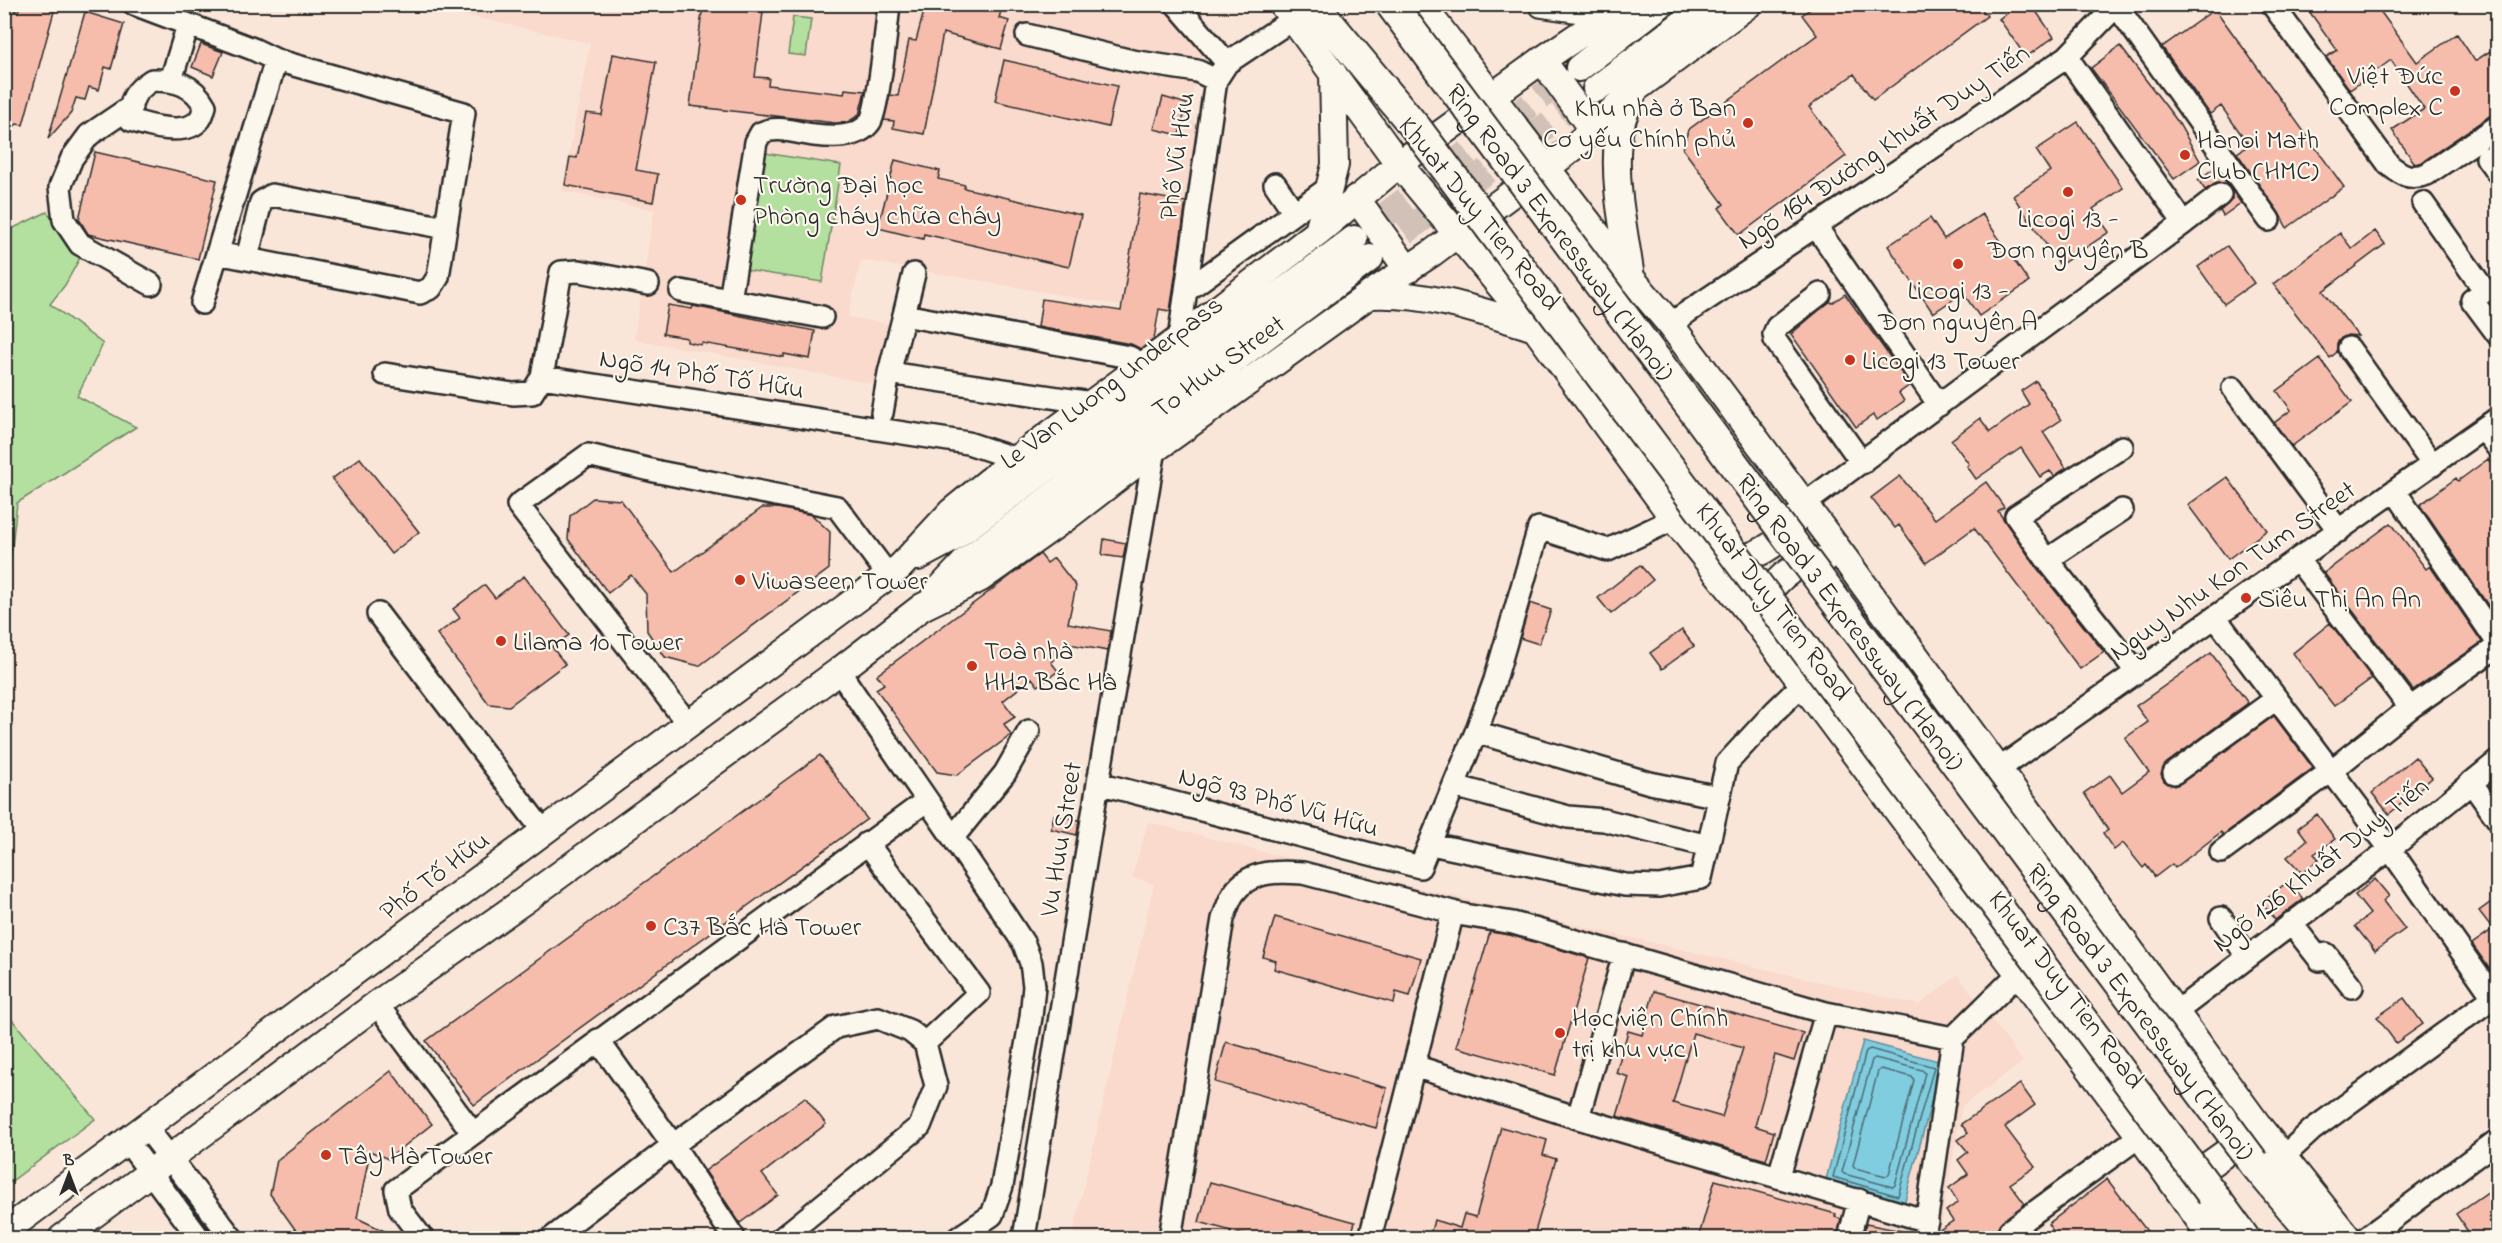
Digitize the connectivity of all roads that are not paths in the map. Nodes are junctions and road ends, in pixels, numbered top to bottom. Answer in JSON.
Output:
{"nodes":[{"id":1,"x":134,"y":4,"type":"edge"},
{"id":2,"x":889,"y":4,"type":"edge"},
{"id":3,"x":1176,"y":4,"type":"edge"},
{"id":4,"x":1325,"y":4,"type":"edge"},
{"id":5,"x":1391,"y":4,"type":"edge"},
{"id":6,"x":1421,"y":4,"type":"edge"},
{"id":7,"x":1542,"y":4,"type":"edge"},
{"id":8,"x":1661,"y":4,"type":"edge"},
{"id":9,"x":1708,"y":4,"type":"edge"},
{"id":10,"x":1749,"y":4,"type":"edge"},
{"id":11,"x":2272,"y":4,"type":"edge"},
{"id":12,"x":2117,"y":5,"type":"edge"},
{"id":13,"x":1296,"y":9,"type":"edge"},
{"id":14,"x":1617,"y":9,"type":"edge"},
{"id":15,"x":188,"y":25,"type":"junction"},
{"id":16,"x":1027,"y":35,"type":"dead end"},
{"id":17,"x":2067,"y":57,"type":"junction"},
{"id":18,"x":276,"y":60,"type":"junction"},
{"id":19,"x":1542,"y":60,"type":"junction"},
{"id":20,"x":1579,"y":68,"type":"tunnel mouth"},
{"id":21,"x":1222,"y":72,"type":"junction"},
{"id":22,"x":1333,"y":73,"type":"junction"},
{"id":23,"x":171,"y":80,"type":"junction"},
{"id":24,"x":1596,"y":88,"type":"tunnel mouth"},
{"id":25,"x":1634,"y":90,"type":"junction"},
{"id":26,"x":1491,"y":97,"type":"junction"},
{"id":27,"x":129,"y":108,"type":"junction"},
{"id":28,"x":2498,"y":126,"type":"edge"},
{"id":29,"x":1416,"y":128,"type":"junction"},
{"id":30,"x":1592,"y":129,"type":"junction"},
{"id":31,"x":1400,"y":164,"type":"junction"},
{"id":32,"x":1546,"y":169,"type":"junction"},
{"id":33,"x":1275,"y":184,"type":"dead end"},
{"id":34,"x":1331,"y":186,"type":"junction"},
{"id":35,"x":2220,"y":195,"type":"dead end"},
{"id":36,"x":1356,"y":198,"type":"junction"},
{"id":37,"x":2423,"y":203,"type":"dead end"},
{"id":38,"x":1294,"y":212,"type":"junction"},
{"id":39,"x":2269,"y":220,"type":"dead end"},
{"id":40,"x":2184,"y":223,"type":"junction"},
{"id":41,"x":1815,"y":225,"type":"junction"},
{"id":42,"x":446,"y":228,"type":"junction"},
{"id":43,"x":1318,"y":232,"type":"junction"},
{"id":44,"x":1457,"y":234,"type":"junction"},
{"id":45,"x":218,"y":253,"type":"junction"},
{"id":46,"x":247,"y":258,"type":"junction"},
{"id":47,"x":1408,"y":270,"type":"junction"},
{"id":48,"x":914,"y":274,"type":"dead end"},
{"id":49,"x":1631,"y":278,"type":"junction"},
{"id":50,"x":151,"y":284,"type":"dead end"},
{"id":51,"x":648,"y":284,"type":"dead end"},
{"id":52,"x":681,"y":291,"type":"dead end"},
{"id":53,"x":1186,"y":291,"type":"junction"},
{"id":54,"x":1820,"y":294,"type":"dead end"},
{"id":55,"x":1369,"y":295,"type":"junction"},
{"id":56,"x":730,"y":300,"type":"junction"},
{"id":57,"x":202,"y":303,"type":"dead end"},
{"id":58,"x":904,"y":315,"type":"junction"},
{"id":59,"x":822,"y":317,"type":"dead end"},
{"id":60,"x":1670,"y":324,"type":"junction"},
{"id":61,"x":1535,"y":328,"type":"junction"},
{"id":62,"x":2498,"y":335,"type":"edge"},
{"id":63,"x":1179,"y":339,"type":"junction"},
{"id":64,"x":2349,"y":348,"type":"dead end"},
{"id":65,"x":1144,"y":365,"type":"junction"},
{"id":66,"x":890,"y":373,"type":"junction"},
{"id":67,"x":385,"y":374,"type":"dead end"},
{"id":68,"x":542,"y":378,"type":"junction"},
{"id":69,"x":2234,"y":388,"type":"dead end"},
{"id":70,"x":1092,"y":403,"type":"junction"},
{"id":71,"x":1939,"y":405,"type":"junction"},
{"id":72,"x":882,"y":413,"type":"dead end"},
{"id":73,"x":2490,"y":424,"type":"edge"},
{"id":74,"x":2122,"y":447,"type":"dead end"},
{"id":75,"x":2498,"y":448,"type":"edge"},
{"id":76,"x":1155,"y":449,"type":"junction"},
{"id":77,"x":1016,"y":459,"type":"junction"},
{"id":78,"x":1862,"y":463,"type":"junction"},
{"id":79,"x":2433,"y":465,"type":"junction"},
{"id":80,"x":2395,"y":491,"type":"junction"},
{"id":81,"x":1803,"y":505,"type":"junction"},
{"id":82,"x":2122,"y":510,"type":"dead end"},
{"id":83,"x":1674,"y":519,"type":"junction"},
{"id":84,"x":2339,"y":531,"type":"junction"},
{"id":85,"x":1845,"y":559,"type":"junction"},
{"id":86,"x":2298,"y":560,"type":"junction"},
{"id":87,"x":2047,"y":561,"type":"junction"},
{"id":88,"x":1711,"y":568,"type":"junction"},
{"id":89,"x":894,"y":571,"type":"junction"},
{"id":90,"x":922,"y":607,"type":"junction"},
{"id":91,"x":378,"y":614,"type":"dead end"},
{"id":92,"x":2215,"y":617,"type":"junction"},
{"id":93,"x":1755,"y":620,"type":"junction"},
{"id":94,"x":2498,"y":645,"type":"edge"},
{"id":95,"x":839,"y":671,"type":"junction"},
{"id":96,"x":2136,"y":671,"type":"junction"},
{"id":97,"x":1802,"y":686,"type":"junction"},
{"id":98,"x":2276,"y":699,"type":"junction"},
{"id":99,"x":2410,"y":708,"type":"junction"},
{"id":100,"x":689,"y":725,"type":"junction"},
{"id":101,"x":1029,"y":731,"type":"dead end"},
{"id":102,"x":1476,"y":732,"type":"junction"},
{"id":103,"x":2498,"y":761,"type":"edge"},
{"id":104,"x":1999,"y":769,"type":"junction"},
{"id":105,"x":2331,"y":771,"type":"junction"},
{"id":106,"x":2174,"y":773,"type":"dead end"},
{"id":107,"x":2471,"y":782,"type":"junction"},
{"id":108,"x":1098,"y":783,"type":"junction"},
{"id":109,"x":1454,"y":786,"type":"junction"},
{"id":110,"x":1719,"y":797,"type":"junction"},
{"id":111,"x":926,"y":801,"type":"junction"},
{"id":112,"x":2498,"y":820,"type":"edge"},
{"id":113,"x":544,"y":832,"type":"junction"},
{"id":114,"x":954,"y":836,"type":"junction"},
{"id":115,"x":867,"y":843,"type":"junction"},
{"id":116,"x":1431,"y":844,"type":"junction"},
{"id":117,"x":1708,"y":846,"type":"junction"},
{"id":118,"x":2390,"y":849,"type":"junction"},
{"id":119,"x":2221,"y":852,"type":"dead end"},
{"id":120,"x":1453,"y":912,"type":"junction"},
{"id":121,"x":2221,"y":918,"type":"dead end"},
{"id":122,"x":2291,"y":922,"type":"junction"},
{"id":123,"x":1624,"y":954,"type":"junction"},
{"id":124,"x":2247,"y":956,"type":"junction"},
{"id":125,"x":2018,"y":974,"type":"junction"},
{"id":126,"x":2352,"y":987,"type":"dead end"},
{"id":127,"x":2496,"y":999,"type":"edge"},
{"id":128,"x":377,"y":1004,"type":"junction"},
{"id":129,"x":2176,"y":1012,"type":"junction"},
{"id":130,"x":1826,"y":1013,"type":"junction"},
{"id":131,"x":1953,"y":1038,"type":"junction"},
{"id":132,"x":598,"y":1040,"type":"junction"},
{"id":133,"x":925,"y":1042,"type":"junction"},
{"id":134,"x":1414,"y":1066,"type":"junction"},
{"id":135,"x":1578,"y":1118,"type":"junction"},
{"id":136,"x":2260,"y":1128,"type":"junction"},
{"id":137,"x":472,"y":1132,"type":"junction"},
{"id":138,"x":137,"y":1134,"type":"junction"},
{"id":139,"x":2140,"y":1136,"type":"junction"},
{"id":140,"x":2498,"y":1140,"type":"edge"},
{"id":141,"x":673,"y":1145,"type":"junction"},
{"id":142,"x":170,"y":1157,"type":"junction"},
{"id":143,"x":2269,"y":1160,"type":"junction"},
{"id":144,"x":150,"y":1172,"type":"junction"},
{"id":145,"x":1779,"y":1176,"type":"junction"},
{"id":146,"x":2177,"y":1188,"type":"junction"},
{"id":147,"x":1859,"y":1200,"type":"junction"},
{"id":148,"x":1926,"y":1230,"type":"edge"},
{"id":149,"x":4,"y":1232,"type":"edge"},
{"id":150,"x":62,"y":1239,"type":"edge"},
{"id":151,"x":199,"y":1239,"type":"edge"},
{"id":152,"x":232,"y":1239,"type":"edge"},
{"id":153,"x":422,"y":1239,"type":"edge"},
{"id":154,"x":552,"y":1239,"type":"edge"},
{"id":155,"x":734,"y":1239,"type":"edge"},
{"id":156,"x":782,"y":1239,"type":"edge"},
{"id":157,"x":958,"y":1239,"type":"edge"},
{"id":158,"x":1024,"y":1239,"type":"edge"},
{"id":159,"x":1170,"y":1239,"type":"edge"},
{"id":160,"x":1370,"y":1239,"type":"edge"},
{"id":161,"x":1849,"y":1239,"type":"edge"},
{"id":162,"x":2017,"y":1239,"type":"edge"},
{"id":163,"x":2212,"y":1239,"type":"edge"},
{"id":164,"x":2243,"y":1239,"type":"edge"},
{"id":165,"x":2310,"y":1239,"type":"edge"},
{"id":166,"x":2317,"y":1239,"type":"edge"},
{"id":167,"x":2348,"y":1239,"type":"edge"},
{"id":168,"x":2366,"y":1239,"type":"edge"}],
"edges":[{"from":1,"to":15,"type":"street"},
{"from":2,"to":56,"type":"street"},
{"from":3,"to":21,"type":"street"},
{"from":4,"to":29,"type":"highway","name":"Ring Road 3 Expressway (Hanoi)"},
{"from":5,"to":143,"type":"highway","name":"Ring Road 3 Expressway (Hanoi)","bridge":true},
{"from":6,"to":26,"type":"main road"},
{"from":7,"to":14,"type":"main road"},
{"from":8,"to":20,"type":"main road"},
{"from":9,"to":24,"type":"main road"},
{"from":10,"to":25,"type":"main road","name":"To Huu Street"},
{"from":11,"to":28,"type":"street"},
{"from":12,"to":17,"type":"street","name":"Ngõ 164 Đường Khuất Duy Tiến"},
{"from":12,"to":39,"type":"street"},
{"from":13,"to":21,"type":"street"},
{"from":13,"to":22,"type":"main road","name":"Khuat Duy Tien Road"},
{"from":13,"to":29,"type":"highway"},
{"from":14,"to":19,"type":"main road","name":"To Huu Street"},
{"from":15,"to":18,"type":"street"},
{"from":15,"to":23,"type":"street"},
{"from":16,"to":21,"type":"street"},
{"from":17,"to":40,"type":"street"},
{"from":17,"to":41,"type":"street","name":"Ngõ 164 Đường Khuất Duy Tiến"},
{"from":18,"to":42,"type":"street"},
{"from":18,"to":45,"type":"street"},
{"from":19,"to":26,"type":"main road","name":"To Huu Street"},
{"from":19,"to":30,"type":"main road"},
{"from":21,"to":53,"type":"street","name":"Phố Vũ Hữu"},
{"from":22,"to":31,"type":"main road","name":"Khuat Duy Tien Road"},
{"from":22,"to":34,"type":"main road"},
{"from":23,"to":27,"type":"street"},
{"from":23,"to":27,"type":"street"},
{"from":25,"to":30,"type":"main road","name":"To Huu Street"},
{"from":25,"to":49,"type":"main road"},
{"from":26,"to":31,"type":"main road","name":"To Huu Street"},
{"from":26,"to":32,"type":"main road"},
{"from":27,"to":50,"type":"street"},
{"from":29,"to":164,"type":"highway","name":"Ring Road 3 Expressway (Hanoi)","bridge":true},
{"from":30,"to":32,"type":"main road","name":"To Huu Street"},
{"from":31,"to":36,"type":"main road","name":"To Huu Street"},
{"from":31,"to":44,"type":"main road","name":"Khuat Duy Tien Road"},
{"from":32,"to":44,"type":"main road","name":"To Huu Street"},
{"from":32,"to":49,"type":"main road"},
{"from":33,"to":38,"type":"street"},
{"from":34,"to":38,"type":"street"},
{"from":34,"to":43,"type":"main road"},
{"from":35,"to":40,"type":"street"},
{"from":36,"to":43,"type":"main road","name":"To Huu Street"},
{"from":36,"to":47,"type":"main road"},
{"from":37,"to":62,"type":"street"},
{"from":38,"to":53,"type":"street"},
{"from":40,"to":71,"type":"street"},
{"from":41,"to":60,"type":"street","name":"Ngõ 164 Đường Khuất Duy Tiến"},
{"from":41,"to":71,"type":"street"},
{"from":42,"to":46,"type":"street"},
{"from":42,"to":46,"type":"street"},
{"from":43,"to":63,"type":"main road","name":"To Huu Street"},
{"from":44,"to":47,"type":"main road","name":"To Huu Street"},
{"from":44,"to":61,"type":"main road","name":"Khuat Duy Tien Road"},
{"from":45,"to":46,"type":"street"},
{"from":45,"to":57,"type":"street"},
{"from":47,"to":55,"type":"main road","name":"To Huu Street"},
{"from":48,"to":58,"type":"street"},
{"from":49,"to":60,"type":"main road"},
{"from":51,"to":68,"type":"street"},
{"from":52,"to":56,"type":"street"},
{"from":53,"to":63,"type":"street","name":"Phố Vũ Hữu"},
{"from":54,"to":78,"type":"street"},
{"from":55,"to":61,"type":"main road"},
{"from":55,"to":76,"type":"main road","name":"To Huu Street"},
{"from":56,"to":59,"type":"street"},
{"from":58,"to":65,"type":"street"},
{"from":58,"to":66,"type":"street"},
{"from":60,"to":81,"type":"main road"},
{"from":61,"to":83,"type":"main road","name":"Khuat Duy Tien Road"},
{"from":63,"to":65,"type":"main road","name":"To Huu Street"},
{"from":64,"to":79,"type":"street"},
{"from":65,"to":70,"type":"main road","name":"To Huu Street"},
{"from":66,"to":70,"type":"street"},
{"from":66,"to":72,"type":"street"},
{"from":67,"to":68,"type":"street"},
{"from":68,"to":77,"type":"street","name":"Ngõ 14 Phố Tố Hữu"},
{"from":69,"to":84,"type":"street"},
{"from":70,"to":77,"type":"main road","name":"To Huu Street"},
{"from":71,"to":78,"type":"street"},
{"from":73,"to":75,"type":"street"},
{"from":73,"to":79,"type":"street","name":"Nguy Nhu Kon Tum Street"},
{"from":74,"to":87,"type":"street"},
{"from":76,"to":90,"type":"main road","name":"To Huu Street"},
{"from":76,"to":108,"type":"street","name":"Vu Huu Street"},
{"from":77,"to":89,"type":"main road","name":"To Huu Street"},
{"from":78,"to":81,"type":"street"},
{"from":79,"to":80,"type":"street","name":"Nguy Nhu Kon Tum Street"},
{"from":80,"to":84,"type":"street","name":"Nguy Nhu Kon Tum Street"},
{"from":80,"to":94,"type":"street"},
{"from":81,"to":85,"type":"main road"},
{"from":81,"to":88,"type":"main road"},
{"from":82,"to":87,"type":"street"},
{"from":83,"to":88,"type":"main road","name":"Khuat Duy Tien Road"},
{"from":83,"to":102,"type":"street"},
{"from":84,"to":86,"type":"street","name":"Nguy Nhu Kon Tum Street"},
{"from":85,"to":93,"type":"main road"},
{"from":85,"to":104,"type":"main road"},
{"from":86,"to":92,"type":"street","name":"Nguy Nhu Kon Tum Street"},
{"from":86,"to":99,"type":"street"},
{"from":87,"to":96,"type":"street"},
{"from":88,"to":93,"type":"main road","name":"Khuat Duy Tien Road"},
{"from":89,"to":90,"type":"main road","name":"Le Van Luong Underpass"},
{"from":89,"to":100,"type":"main road","name":"Phố Tố Hữu"},
{"from":89,"to":100,"type":"street"},
{"from":90,"to":95,"type":"main road"},
{"from":91,"to":113,"type":"street"},
{"from":92,"to":96,"type":"street","name":"Nguy Nhu Kon Tum Street"},
{"from":92,"to":98,"type":"street"},
{"from":93,"to":97,"type":"main road","name":"Khuat Duy Tien Road"},
{"from":94,"to":99,"type":"street"},
{"from":95,"to":111,"type":"street"},
{"from":95,"to":128,"type":"main road"},
{"from":96,"to":104,"type":"street","name":"Nguy Nhu Kon Tum Street"},
{"from":97,"to":110,"type":"street"},
{"from":97,"to":125,"type":"main road","name":"Khuat Duy Tien Road"},
{"from":98,"to":105,"type":"street"},
{"from":98,"to":106,"type":"street"},
{"from":99,"to":105,"type":"street"},
{"from":100,"to":113,"type":"main road","name":"Phố Tố Hữu"},
{"from":101,"to":114,"type":"street"},
{"from":102,"to":109,"type":"street"},
{"from":102,"to":110,"type":"street"},
{"from":103,"to":107,"type":"street","name":"Ngõ 126 Khuất Duy Tiến"},
{"from":104,"to":129,"type":"main road"},
{"from":105,"to":118,"type":"street"},
{"from":105,"to":119,"type":"street"},
{"from":107,"to":112,"type":"street"},
{"from":107,"to":118,"type":"street","name":"Ngõ 126 Khuất Duy Tiến"},
{"from":108,"to":116,"type":"street","name":"Ngõ 93 Phố Vũ Hữu"},
{"from":108,"to":158,"type":"street","name":"Vu Huu Street"},
{"from":109,"to":116,"type":"street"},
{"from":109,"to":117,"type":"street"},
{"from":110,"to":117,"type":"street"},
{"from":111,"to":114,"type":"street"},
{"from":111,"to":115,"type":"street"},
{"from":113,"to":138,"type":"main road","name":"Phố Tố Hữu"},
{"from":114,"to":157,"type":"street"},
{"from":115,"to":132,"type":"street"},
{"from":115,"to":133,"type":"street"},
{"from":116,"to":117,"type":"street"},
{"from":118,"to":122,"type":"street","name":"Ngõ 126 Khuất Duy Tiến"},
{"from":118,"to":127,"type":"street"},
{"from":120,"to":123,"type":"street"},
{"from":120,"to":134,"type":"street"},
{"from":120,"to":159,"type":"street"},
{"from":121,"to":124,"type":"street"},
{"from":122,"to":124,"type":"street","name":"Ngõ 126 Khuất Duy Tiến"},
{"from":122,"to":126,"type":"street"},
{"from":123,"to":130,"type":"street"},
{"from":123,"to":135,"type":"street"},
{"from":124,"to":129,"type":"street","name":"Ngõ 126 Khuất Duy Tiến"},
{"from":125,"to":131,"type":"street"},
{"from":125,"to":139,"type":"main road","name":"Khuat Duy Tien Road"},
{"from":127,"to":143,"type":"street"},
{"from":128,"to":137,"type":"street"},
{"from":128,"to":142,"type":"main road"},
{"from":129,"to":136,"type":"main road"},
{"from":130,"to":131,"type":"street"},
{"from":130,"to":145,"type":"street"},
{"from":131,"to":148,"type":"street"},
{"from":132,"to":137,"type":"street"},
{"from":132,"to":141,"type":"street"},
{"from":133,"to":141,"type":"street"},
{"from":133,"to":156,"type":"street"},
{"from":134,"to":135,"type":"street"},
{"from":134,"to":160,"type":"street"},
{"from":135,"to":145,"type":"street"},
{"from":136,"to":143,"type":"main road"},
{"from":136,"to":146,"type":"main road"},
{"from":137,"to":153,"type":"street"},
{"from":138,"to":142,"type":"street"},
{"from":138,"to":144,"type":"street"},
{"from":138,"to":149,"type":"main road","name":"Phố Tố Hữu"},
{"from":139,"to":146,"type":"main road","name":"Khuat Duy Tien Road"},
{"from":139,"to":162,"type":"street"},
{"from":140,"to":168,"type":"street"},
{"from":141,"to":154,"type":"street"},
{"from":141,"to":155,"type":"street"},
{"from":142,"to":144,"type":"main road"},
{"from":142,"to":152,"type":"street"},
{"from":143,"to":165,"type":"highway","name":"Ring Road 3 Expressway (Hanoi)"},
{"from":143,"to":166,"type":"highway"},
{"from":143,"to":167,"type":"main road"},
{"from":144,"to":150,"type":"main road"},
{"from":144,"to":151,"type":"street"},
{"from":145,"to":147,"type":"street"},
{"from":146,"to":163,"type":"main road","name":"Khuat Duy Tien Road"},
{"from":147,"to":148,"type":"street"},
{"from":147,"to":161,"type":"street"}]}
